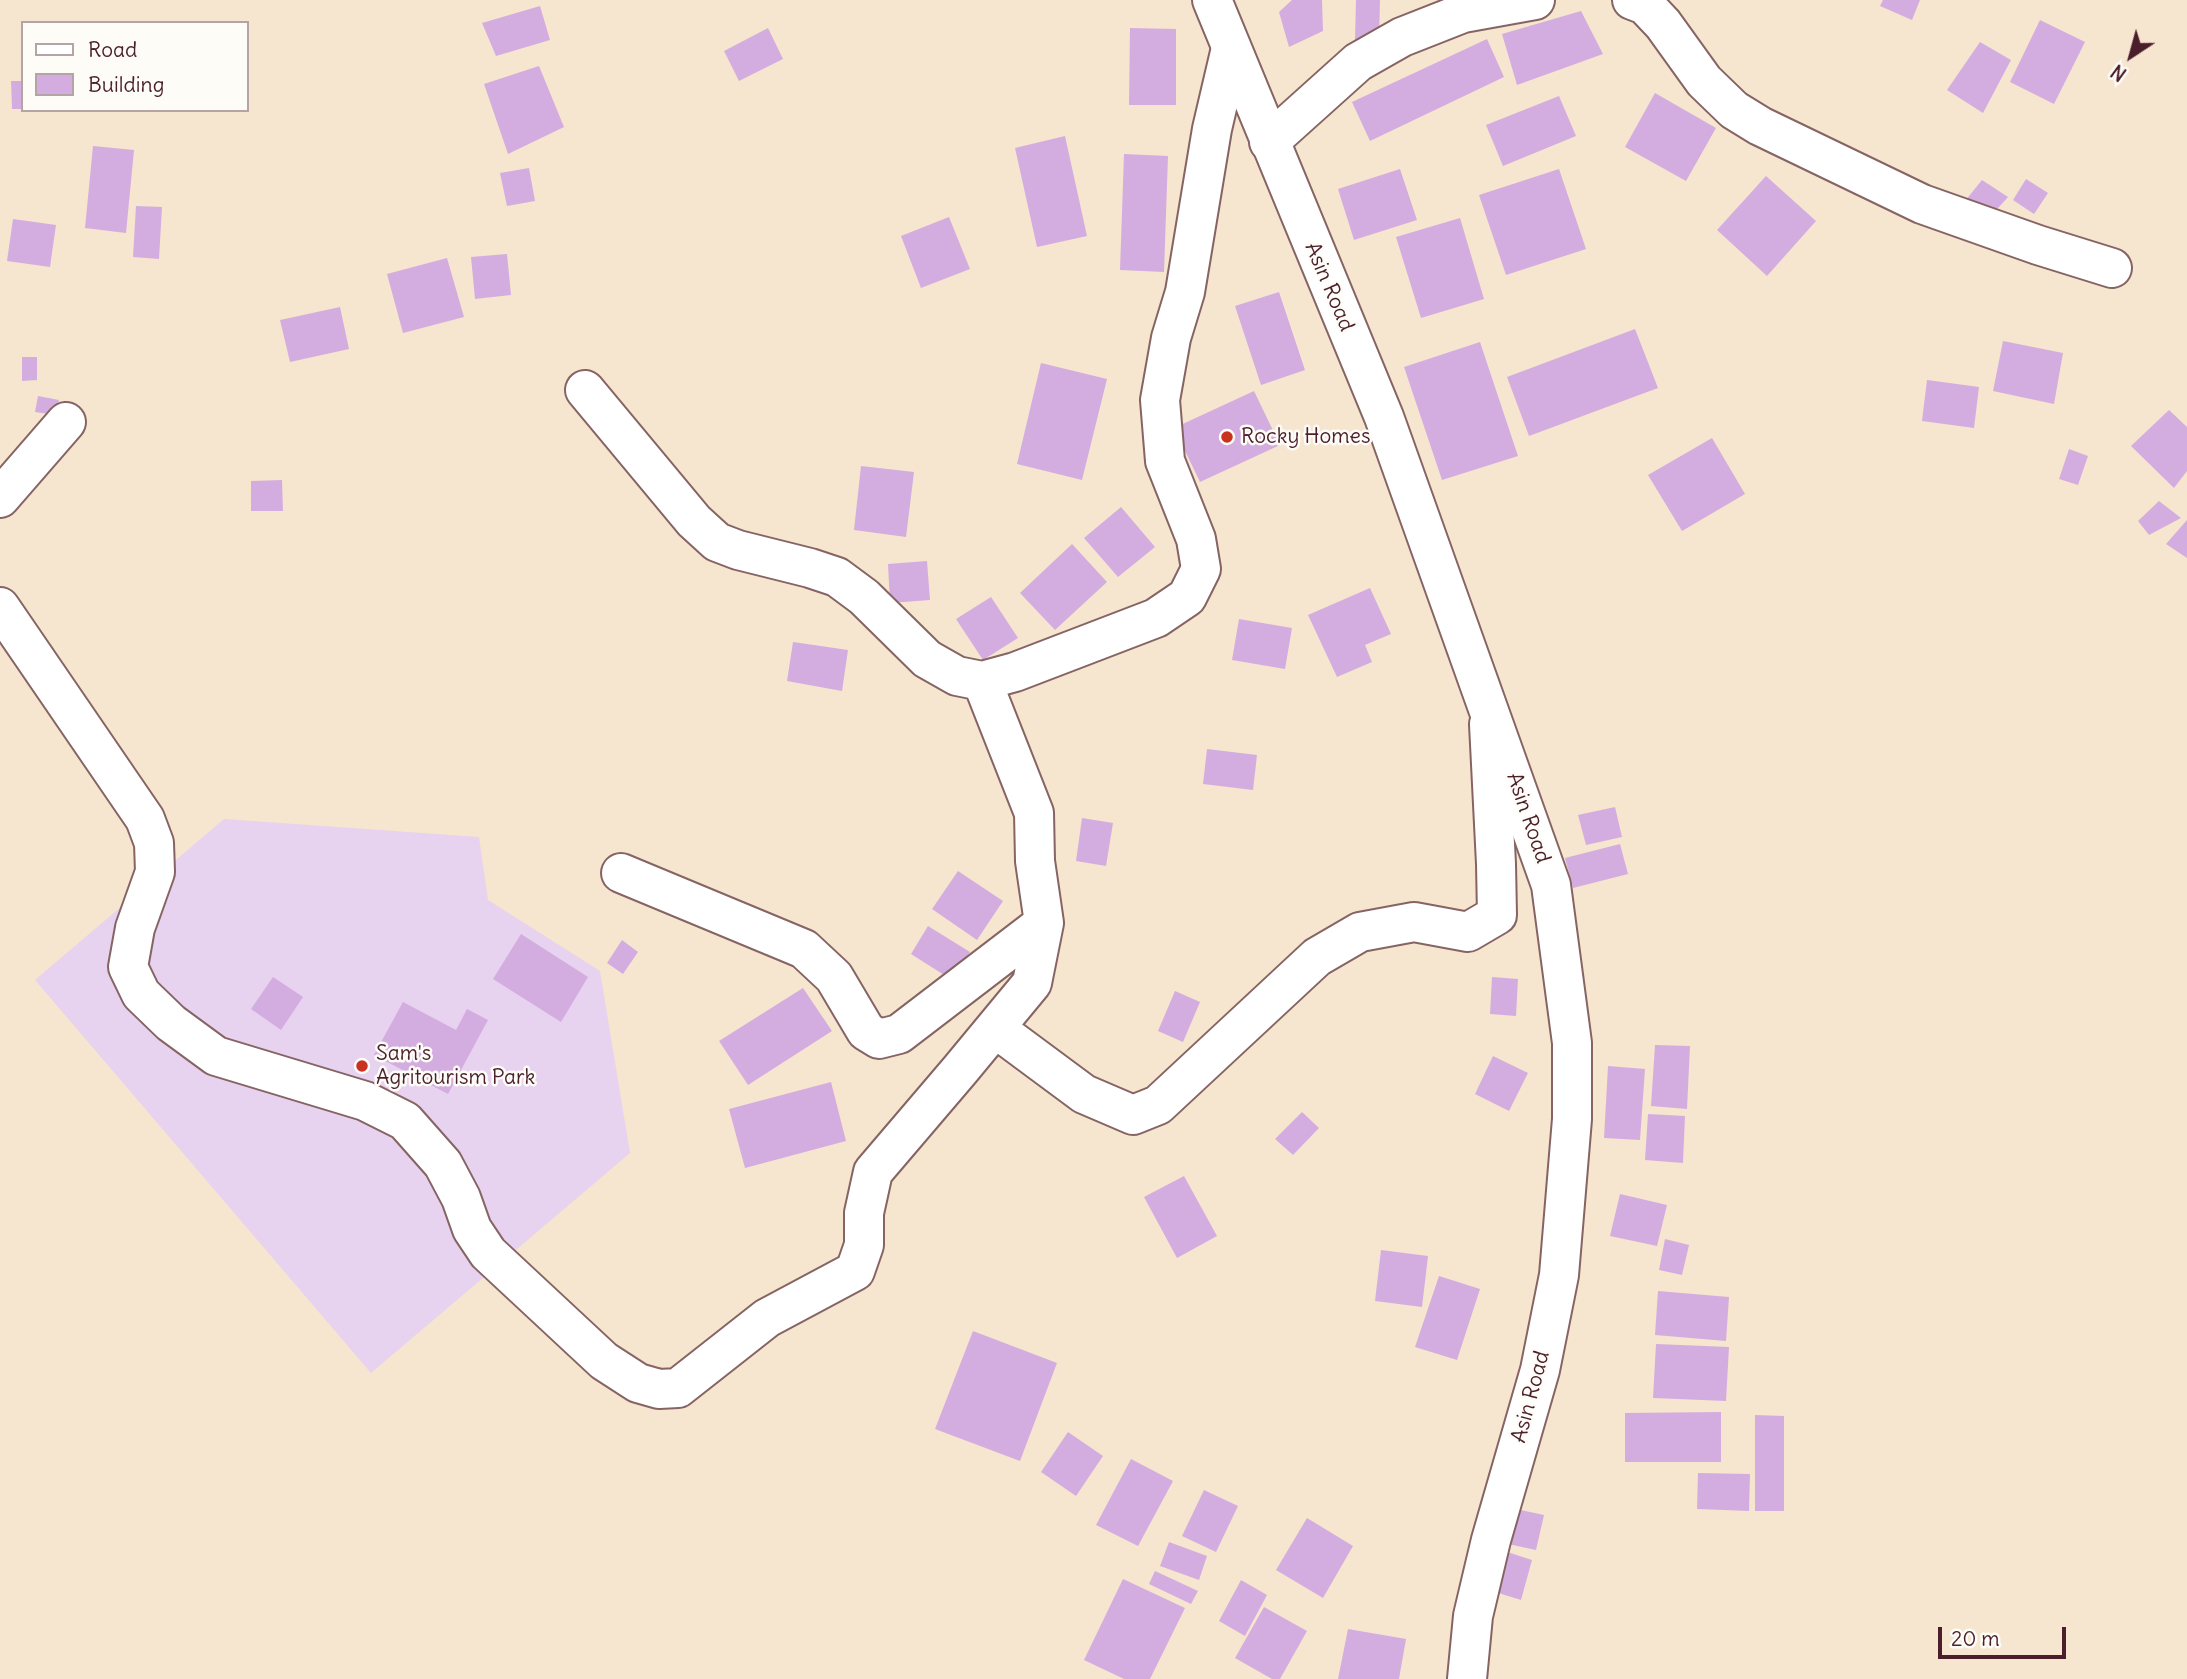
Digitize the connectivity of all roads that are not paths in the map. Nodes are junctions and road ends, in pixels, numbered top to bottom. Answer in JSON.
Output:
{"nodes":[{"id":1,"x":1212,"y":0,"type":"edge"},
{"id":2,"x":1535,"y":0,"type":"edge"},
{"id":3,"x":1632,"y":0,"type":"edge"},
{"id":4,"x":1231,"y":48,"type":"junction"},
{"id":5,"x":1269,"y":142,"type":"junction"},
{"id":6,"x":2112,"y":268,"type":"dead end"},
{"id":7,"x":585,"y":390,"type":"dead end"},
{"id":8,"x":66,"y":422,"type":"dead end"},
{"id":9,"x":0,"y":498,"type":"edge"},
{"id":10,"x":0,"y":607,"type":"edge"},
{"id":11,"x":982,"y":681,"type":"junction"},
{"id":12,"x":1488,"y":707,"type":"junction"},
{"id":13,"x":621,"y":873,"type":"dead end"},
{"id":14,"x":1044,"y":923,"type":"junction"},
{"id":15,"x":995,"y":1028,"type":"junction"},
{"id":16,"x":1467,"y":1679,"type":"edge"}],
"edges":[{"from":1,"to":4,"type":"street","name":"Asin Road"},
{"from":2,"to":5,"type":"street"},
{"from":3,"to":6,"type":"street"},
{"from":4,"to":5,"type":"street","name":"Asin Road"},
{"from":4,"to":11,"type":"street"},
{"from":5,"to":12,"type":"street","name":"Asin Road"},
{"from":7,"to":11,"type":"street"},
{"from":8,"to":9,"type":"street"},
{"from":10,"to":15,"type":"street"},
{"from":11,"to":14,"type":"street"},
{"from":12,"to":15,"type":"street"},
{"from":12,"to":16,"type":"street","name":"Asin Road"},
{"from":13,"to":14,"type":"street"},
{"from":14,"to":15,"type":"street"}]}
